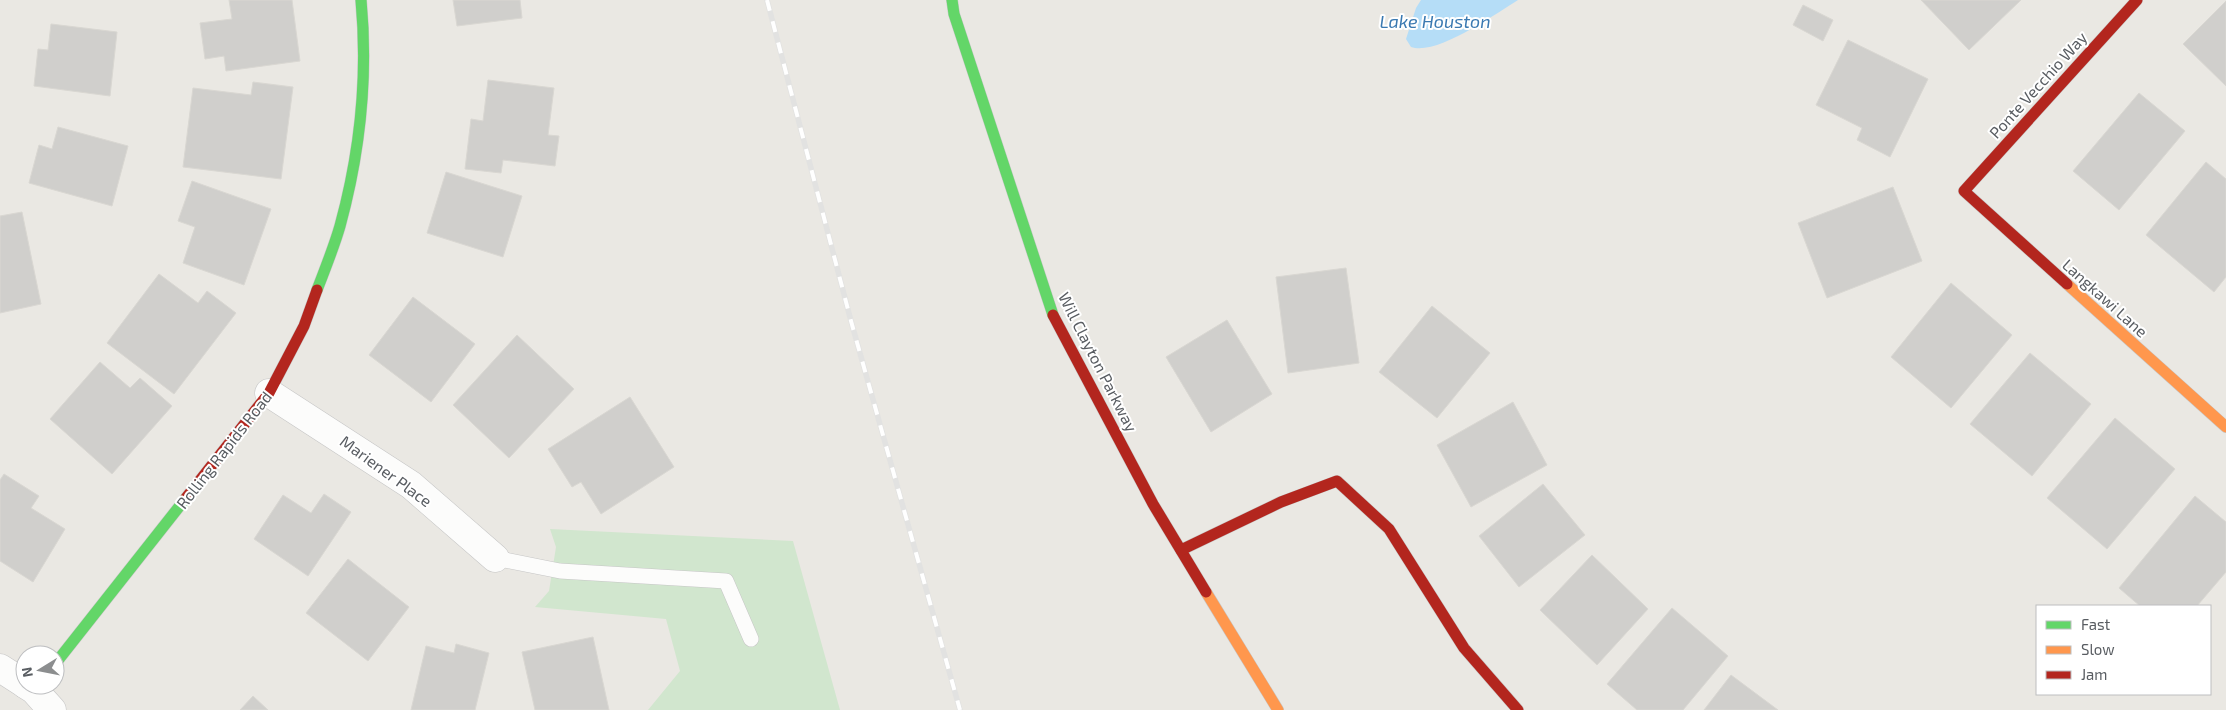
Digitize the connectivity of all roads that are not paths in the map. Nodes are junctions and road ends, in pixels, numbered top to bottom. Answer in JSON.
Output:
{"nodes":[{"id":1,"x":361,"y":0,"type":"edge"},
{"id":2,"x":952,"y":0,"type":"edge"},
{"id":3,"x":2137,"y":0,"type":"edge"},
{"id":4,"x":1964,"y":191,"type":"joint"},
{"id":5,"x":269,"y":394,"type":"junction"},
{"id":6,"x":2226,"y":427,"type":"edge"},
{"id":7,"x":1181,"y":550,"type":"junction"},
{"id":8,"x":495,"y":558,"type":"joint"},
{"id":9,"x":751,"y":639,"type":"dead end"},
{"id":10,"x":65,"y":651,"type":"edge"},
{"id":11,"x":0,"y":668,"type":"edge"},
{"id":12,"x":15,"y":678,"type":"edge"},
{"id":13,"x":1278,"y":710,"type":"edge"},
{"id":14,"x":1518,"y":710,"type":"edge"}],
"edges":[{"from":1,"to":5,"type":"street","name":"Rolling Rapids Road"},
{"from":2,"to":7,"type":"street","name":"Will Clayton Parkway"},
{"from":3,"to":4,"type":"street","name":"Ponte Vecchio Way"},
{"from":4,"to":6,"type":"street","name":"Langkawi Lane"},
{"from":5,"to":8,"type":"street","name":"Mariener Place"},
{"from":5,"to":10,"type":"street","name":"Rolling Rapids Road"},
{"from":7,"to":13,"type":"street","name":"Will Clayton Parkway"},
{"from":7,"to":14,"type":"street"},
{"from":8,"to":9,"type":"lane"},
{"from":11,"to":12,"type":"street"}]}
